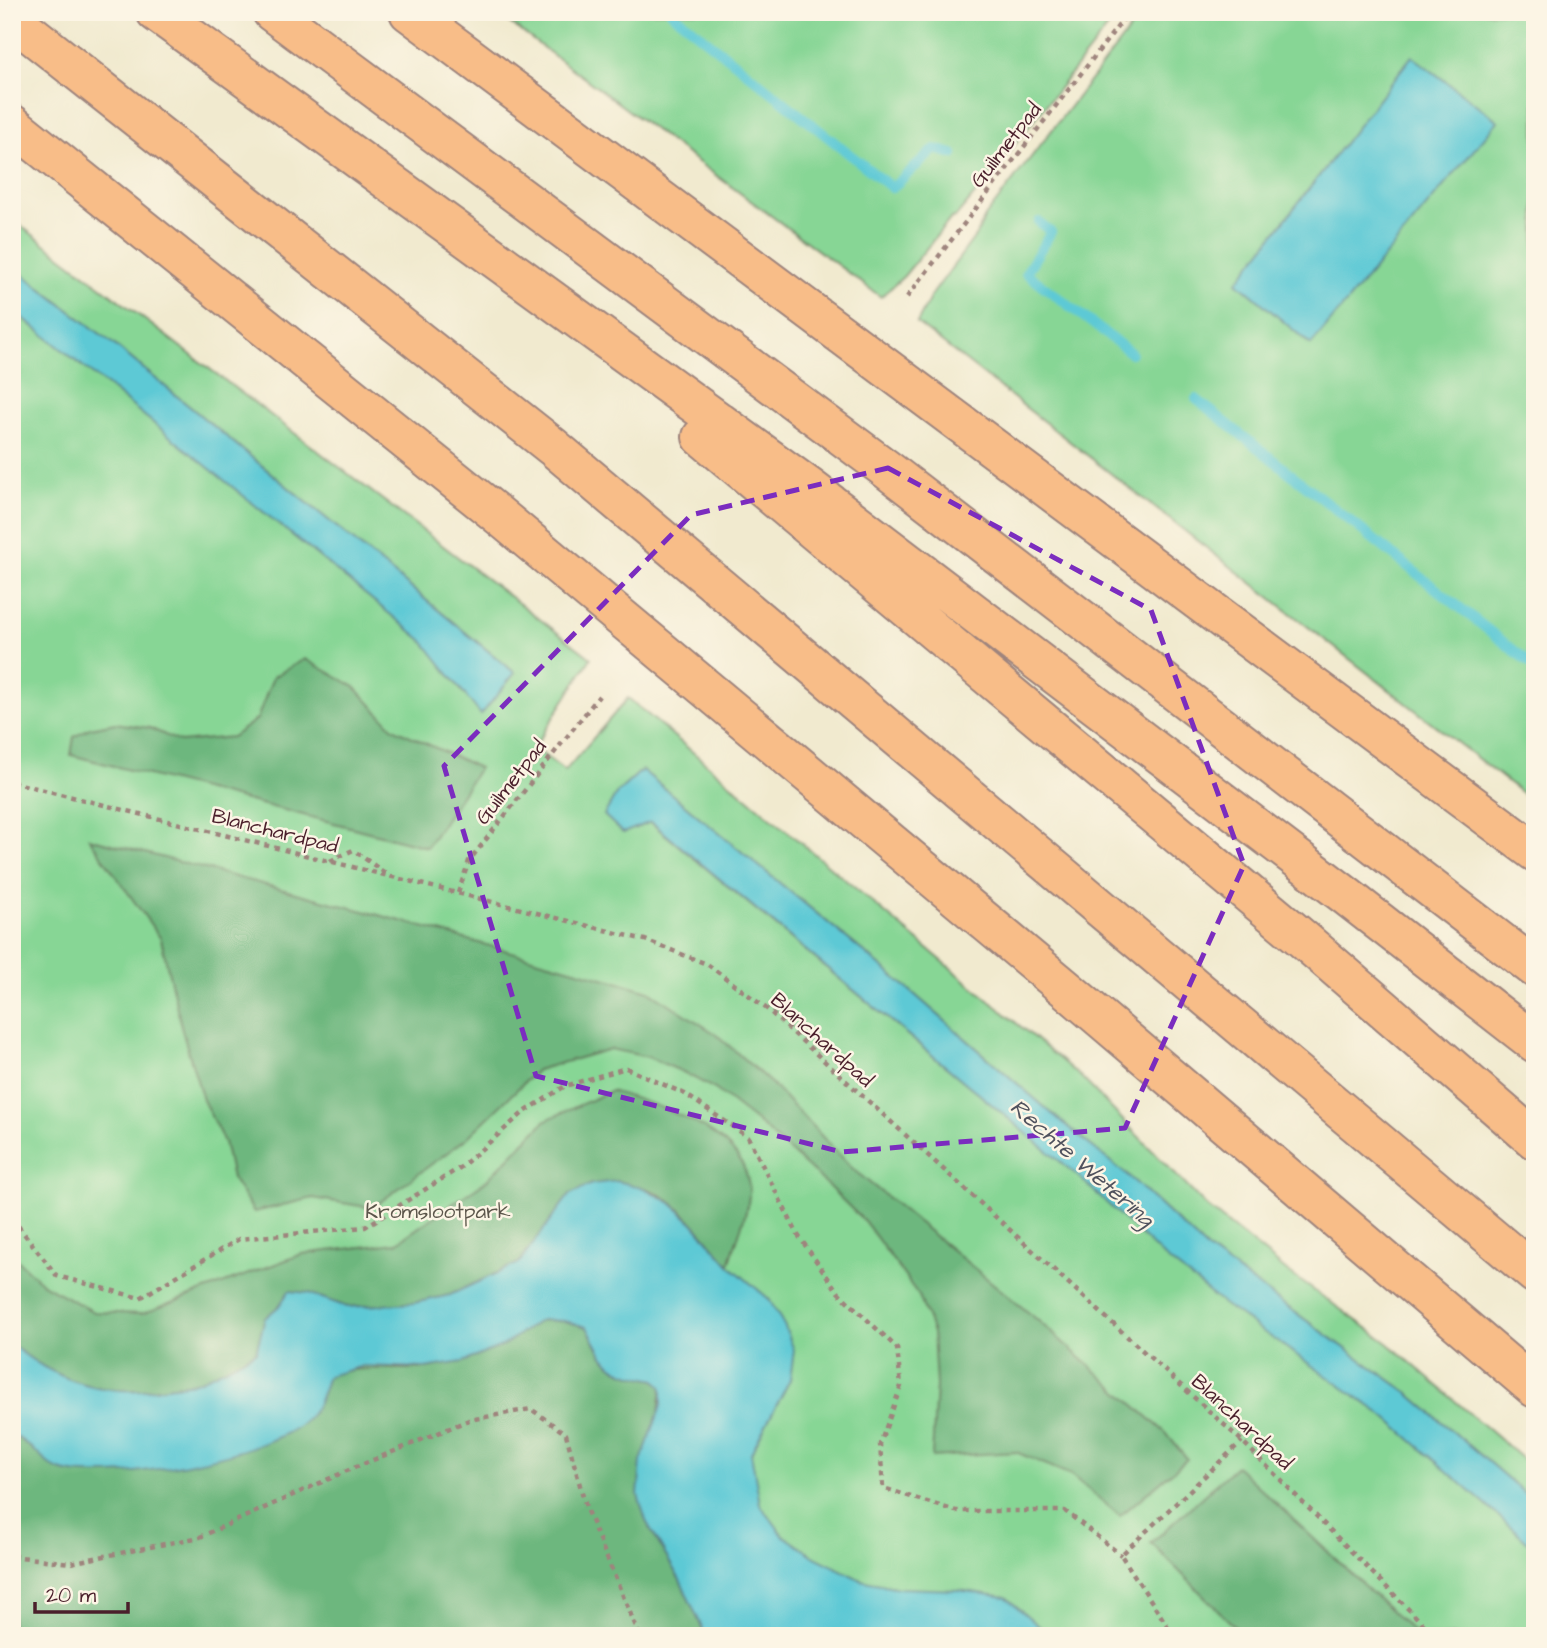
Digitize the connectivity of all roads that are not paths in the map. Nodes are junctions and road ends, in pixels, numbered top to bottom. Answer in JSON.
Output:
{"nodes":[{"id":1,"x":156,"y":12,"type":"edge"},
{"id":2,"x":272,"y":12,"type":"edge"},
{"id":3,"x":409,"y":12,"type":"edge"},
{"id":4,"x":12,"y":19,"type":"edge"},
{"id":5,"x":12,"y":124,"type":"edge"},
{"id":6,"x":510,"y":272,"type":"junction"},
{"id":7,"x":1535,"y":852,"type":"edge"},
{"id":8,"x":1535,"y":968,"type":"edge"},
{"id":9,"x":1535,"y":1043,"type":"edge"},
{"id":10,"x":1535,"y":1140,"type":"edge"},
{"id":11,"x":1535,"y":1274,"type":"edge"},
{"id":12,"x":1535,"y":1388,"type":"edge"}],
"edges":[{"from":1,"to":6,"type":"highway"},
{"from":2,"to":8,"type":"highway"},
{"from":3,"to":7,"type":"highway"},
{"from":4,"to":11,"type":"highway"},
{"from":5,"to":12,"type":"highway"},
{"from":6,"to":9,"type":"highway"},
{"from":6,"to":10,"type":"highway"}]}
